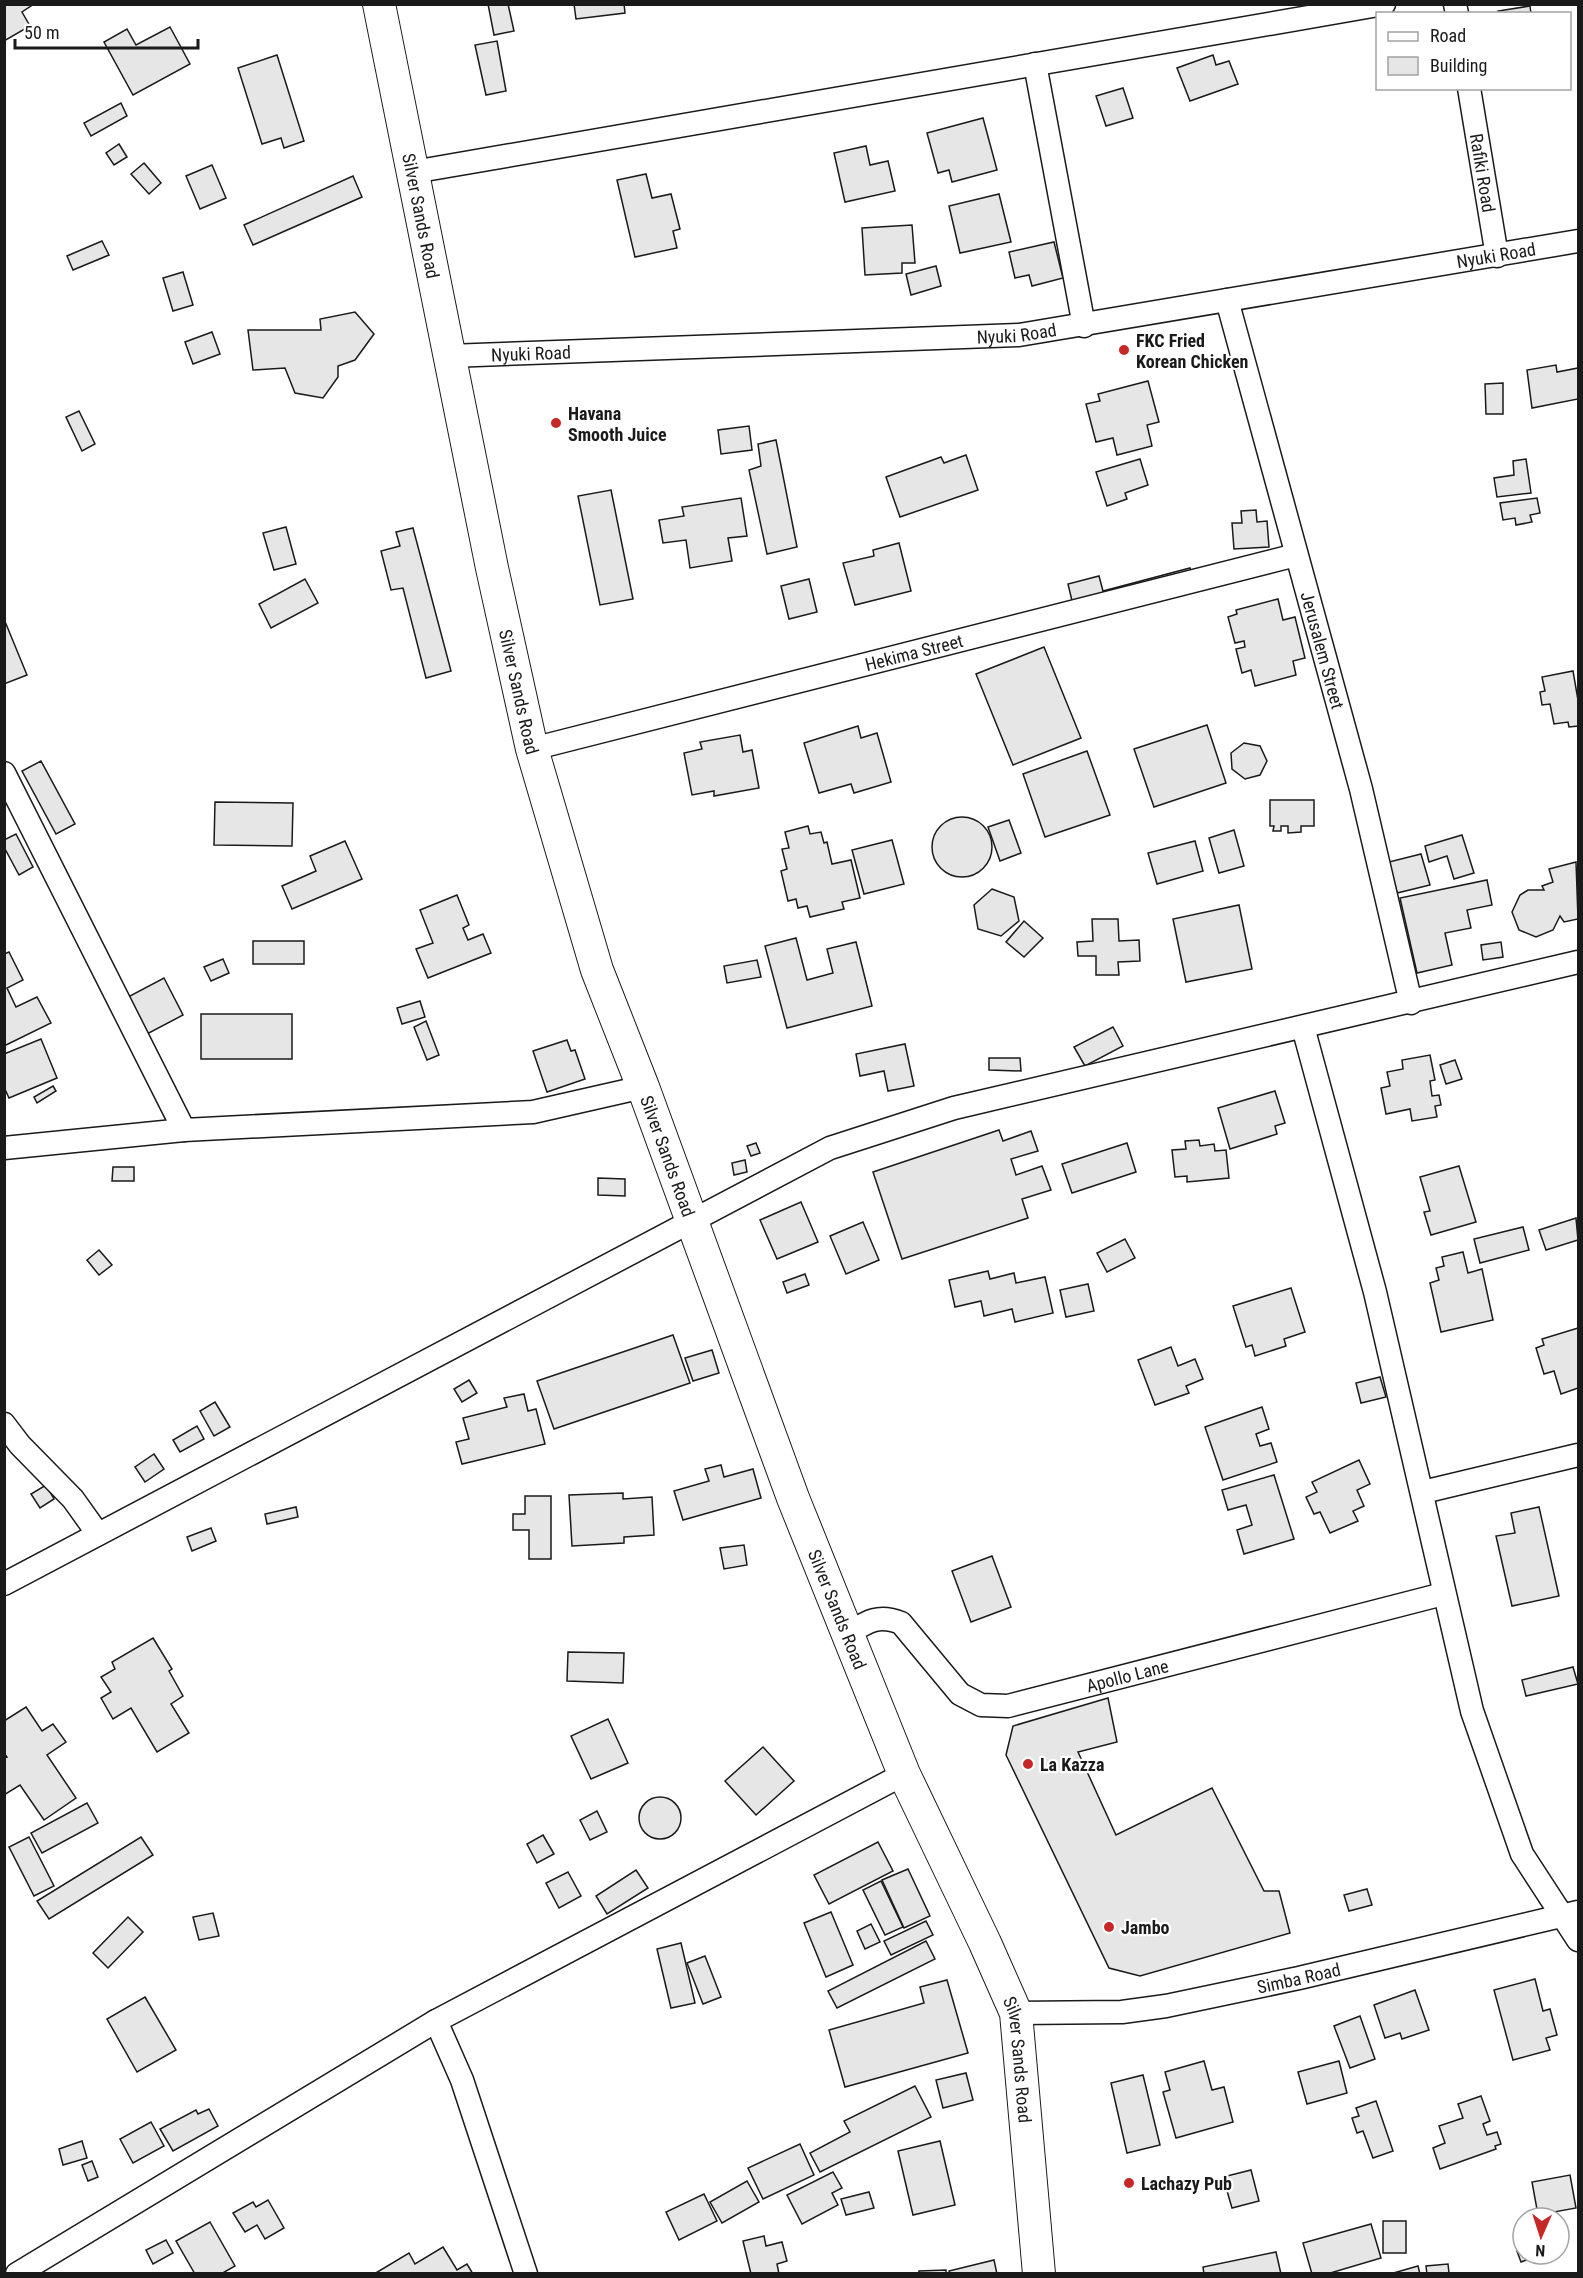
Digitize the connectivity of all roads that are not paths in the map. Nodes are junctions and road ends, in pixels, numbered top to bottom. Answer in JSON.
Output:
{"nodes":[{"id":1,"x":379,"y":4,"type":"edge"},
{"id":2,"x":1384,"y":4,"type":"edge"},
{"id":3,"x":1035,"y":64,"type":"junction"},
{"id":4,"x":1469,"y":90,"type":"edge"},
{"id":5,"x":412,"y":172,"type":"junction"},
{"id":6,"x":1578,"y":241,"type":"edge"},
{"id":7,"x":1497,"y":256,"type":"junction"},
{"id":8,"x":1227,"y":300,"type":"junction"},
{"id":9,"x":1084,"y":326,"type":"junction"},
{"id":10,"x":449,"y":356,"type":"junction"},
{"id":11,"x":1296,"y":555,"type":"junction"},
{"id":12,"x":532,"y":748,"type":"junction"},
{"id":13,"x":4,"y":773,"type":"edge"},
{"id":14,"x":1578,"y":962,"type":"edge"},
{"id":15,"x":1411,"y":1003,"type":"junction"},
{"id":16,"x":1303,"y":1028,"type":"junction"},
{"id":17,"x":643,"y":1087,"type":"junction"},
{"id":18,"x":184,"y":1130,"type":"junction"},
{"id":19,"x":4,"y":1148,"type":"edge"},
{"id":20,"x":691,"y":1222,"type":"junction"},
{"id":21,"x":4,"y":1424,"type":"edge"},
{"id":22,"x":1578,"y":1455,"type":"edge"},
{"id":23,"x":1423,"y":1492,"type":"junction"},
{"id":24,"x":98,"y":1534,"type":"junction"},
{"id":25,"x":4,"y":1584,"type":"edge"},
{"id":26,"x":1443,"y":1594,"type":"junction"},
{"id":27,"x":849,"y":1634,"type":"junction"},
{"id":28,"x":904,"y":1774,"type":"junction"},
{"id":29,"x":1570,"y":1915,"type":"edge"},
{"id":30,"x":1578,"y":1940,"type":"edge"},
{"id":31,"x":1016,"y":2013,"type":"junction"},
{"id":32,"x":436,"y":2021,"type":"junction"},
{"id":33,"x":17,"y":2274,"type":"edge"},
{"id":34,"x":526,"y":2274,"type":"edge"},
{"id":35,"x":1039,"y":2274,"type":"edge"}],
"edges":[{"from":1,"to":5,"type":"street","name":"Silver Sands Road"},
{"from":2,"to":3,"type":"street"},
{"from":3,"to":5,"type":"street"},
{"from":3,"to":9,"type":"street"},
{"from":4,"to":7,"type":"street","name":"Rafiki Road"},
{"from":5,"to":10,"type":"street","name":"Silver Sands Road"},
{"from":6,"to":7,"type":"street","name":"Nyuki Road"},
{"from":7,"to":8,"type":"street","name":"Nyuki Road"},
{"from":8,"to":9,"type":"street","name":"Nyuki Road"},
{"from":8,"to":11,"type":"street","name":"Jerusalem Street"},
{"from":9,"to":10,"type":"street","name":"Nyuki Road"},
{"from":10,"to":12,"type":"street","name":"Silver Sands Road"},
{"from":11,"to":12,"type":"street","name":"Hekima Street"},
{"from":11,"to":15,"type":"street","name":"Jerusalem Street"},
{"from":12,"to":17,"type":"street","name":"Silver Sands Road"},
{"from":13,"to":18,"type":"street"},
{"from":14,"to":15,"type":"street"},
{"from":15,"to":16,"type":"street"},
{"from":16,"to":20,"type":"street"},
{"from":16,"to":23,"type":"street"},
{"from":17,"to":18,"type":"street"},
{"from":17,"to":20,"type":"street","name":"Silver Sands Road"},
{"from":18,"to":19,"type":"street"},
{"from":20,"to":24,"type":"street"},
{"from":20,"to":27,"type":"street","name":"Silver Sands Road"},
{"from":21,"to":24,"type":"street"},
{"from":22,"to":23,"type":"street"},
{"from":23,"to":26,"type":"street"},
{"from":24,"to":25,"type":"street"},
{"from":26,"to":27,"type":"street","name":"Apollo Lane"},
{"from":26,"to":29,"type":"street"},
{"from":27,"to":28,"type":"street","name":"Silver Sands Road"},
{"from":28,"to":31,"type":"street","name":"Silver Sands Road"},
{"from":28,"to":32,"type":"street"},
{"from":29,"to":30,"type":"street"},
{"from":29,"to":31,"type":"street","name":"Simba Road"},
{"from":31,"to":35,"type":"street","name":"Silver Sands Road"},
{"from":32,"to":33,"type":"street"},
{"from":32,"to":34,"type":"street"}]}
